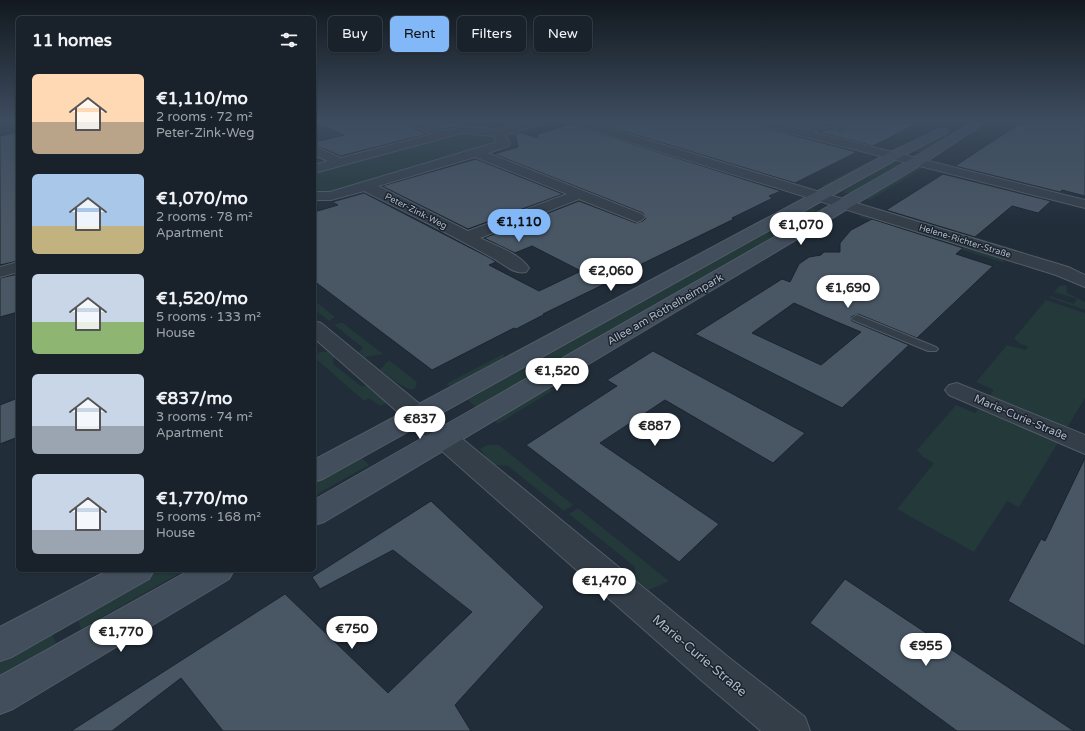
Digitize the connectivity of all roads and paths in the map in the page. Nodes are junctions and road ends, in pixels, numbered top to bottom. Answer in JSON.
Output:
{"nodes":[{"id":1,"x":326,"y":156,"type":"edge"},
{"id":2,"x":361,"y":156,"type":"edge"},
{"id":3,"x":466,"y":156,"type":"edge"},
{"id":4,"x":484,"y":156,"type":"edge"},
{"id":5,"x":687,"y":156,"type":"edge"},
{"id":6,"x":893,"y":156,"type":"joint"},
{"id":7,"x":926,"y":156,"type":"edge"},
{"id":8,"x":338,"y":162,"type":"junction"},
{"id":9,"x":916,"y":162,"type":"junction"},
{"id":10,"x":316,"y":168,"type":"edge"},
{"id":11,"x":366,"y":186,"type":"junction"},
{"id":12,"x":580,"y":194,"type":"junction"},
{"id":13,"x":316,"y":196,"type":"edge"},
{"id":14,"x":819,"y":197,"type":"junction"},
{"id":15,"x":844,"y":204,"type":"junction"},
{"id":16,"x":1085,"y":204,"type":"edge"},
{"id":17,"x":637,"y":217,"type":"dead end"},
{"id":18,"x":467,"y":237,"type":"junction"},
{"id":19,"x":16,"y":268,"type":"edge"},
{"id":20,"x":520,"y":268,"type":"dead end"},
{"id":21,"x":0,"y":272,"type":"edge"},
{"id":22,"x":1085,"y":282,"type":"edge"},
{"id":23,"x":857,"y":318,"type":"dead end"},
{"id":24,"x":316,"y":329,"type":"edge"},
{"id":25,"x":932,"y":349,"type":"dead end"},
{"id":26,"x":957,"y":390,"type":"dead end"},
{"id":27,"x":419,"y":415,"type":"junction"},
{"id":28,"x":445,"y":438,"type":"junction"},
{"id":29,"x":1085,"y":445,"type":"edge"},
{"id":30,"x":316,"y":471,"type":"edge"},
{"id":31,"x":316,"y":513,"type":"edge"},
{"id":32,"x":134,"y":572,"type":"edge"},
{"id":33,"x":215,"y":572,"type":"edge"},
{"id":34,"x":0,"y":645,"type":"edge"},
{"id":35,"x":0,"y":696,"type":"edge"},
{"id":36,"x":791,"y":731,"type":"edge"}],
"edges":[{"from":1,"to":8,"type":"street"},
{"from":2,"to":8,"type":"street"},
{"from":3,"to":11,"type":"street","name":"Peter-Zink-Weg"},
{"from":4,"to":12,"type":"street"},
{"from":5,"to":14,"type":"street"},
{"from":6,"to":9,"type":"street"},
{"from":6,"to":14,"type":"street"},
{"from":7,"to":9,"type":"street","name":"Allee am Röthelheimpark"},
{"from":8,"to":10,"type":"street"},
{"from":9,"to":15,"type":"street","name":"Allee am Röthelheimpark"},
{"from":9,"to":16,"type":"street"},
{"from":11,"to":13,"type":"street","name":"Peter-Zink-Weg"},
{"from":11,"to":18,"type":"street","name":"Peter-Zink-Weg"},
{"from":12,"to":17,"type":"street"},
{"from":12,"to":18,"type":"street"},
{"from":14,"to":15,"type":"street"},
{"from":14,"to":27,"type":"street"},
{"from":15,"to":22,"type":"street","name":"Helene-Richter-Straße"},
{"from":15,"to":28,"type":"street","name":"Allee am Röthelheimpark"},
{"from":18,"to":20,"type":"street","name":"Peter-Zink-Weg"},
{"from":19,"to":21,"type":"street"},
{"from":23,"to":25,"type":"lane"},
{"from":24,"to":27,"type":"street"},
{"from":26,"to":29,"type":"street","name":"Marie-Curie-Straße"},
{"from":27,"to":28,"type":"street"},
{"from":27,"to":30,"type":"street"},
{"from":28,"to":31,"type":"street","name":"Allee am Röthelheimpark"},
{"from":28,"to":36,"type":"street","name":"Marie-Curie-Straße"},
{"from":32,"to":34,"type":"street"},
{"from":33,"to":35,"type":"street"}]}
